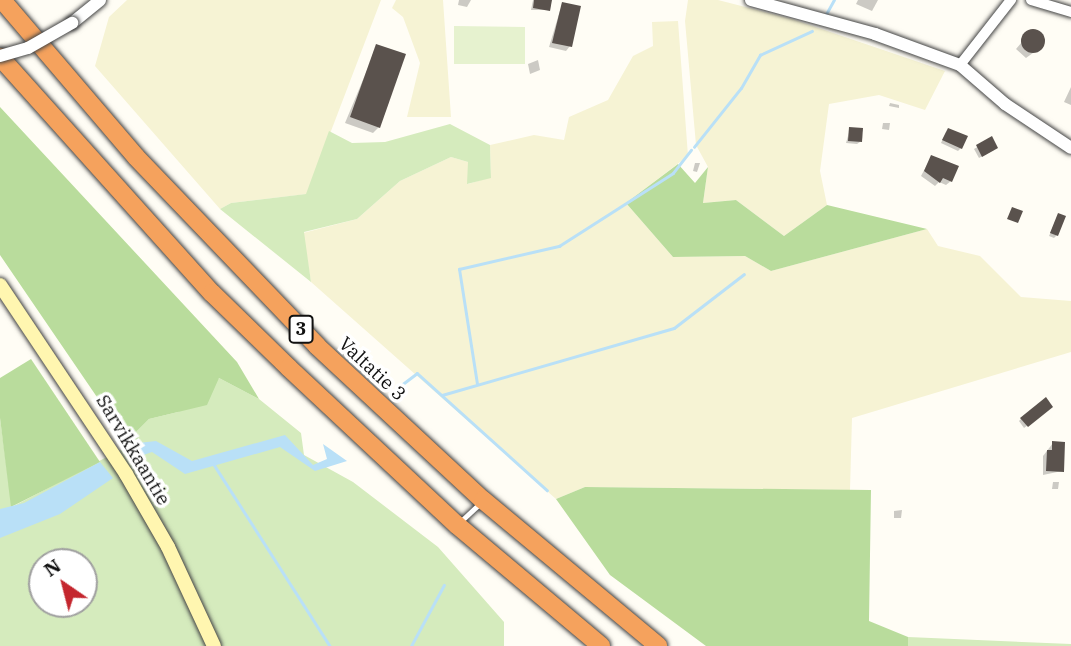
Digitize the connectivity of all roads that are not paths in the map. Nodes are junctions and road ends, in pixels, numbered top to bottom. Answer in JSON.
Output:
{"nodes":[{"id":1,"x":2,"y":0,"type":"edge"},
{"id":2,"x":100,"y":0,"type":"edge"},
{"id":3,"x":751,"y":0,"type":"edge"},
{"id":4,"x":1011,"y":0,"type":"edge"},
{"id":5,"x":1031,"y":0,"type":"edge"},
{"id":6,"x":1071,"y":12,"type":"edge"},
{"id":7,"x":0,"y":57,"type":"edge"},
{"id":8,"x":960,"y":65,"type":"junction"},
{"id":9,"x":1071,"y":148,"type":"edge"},
{"id":10,"x":0,"y":285,"type":"edge"},
{"id":11,"x":483,"y":500,"type":"junction"},
{"id":12,"x":457,"y":525,"type":"junction"},
{"id":13,"x":214,"y":646,"type":"edge"},
{"id":14,"x":601,"y":646,"type":"edge"},
{"id":15,"x":658,"y":646,"type":"edge"}],
"edges":[{"from":1,"to":11,"type":"highway","name":"Valtatie 3","number":"3"},
{"from":2,"to":7,"type":"street","bridge":true},
{"from":3,"to":8,"type":"street"},
{"from":4,"to":8,"type":"street"},
{"from":5,"to":6,"type":"street"},
{"from":7,"to":12,"type":"highway","number":"3"},
{"from":8,"to":9,"type":"street"},
{"from":10,"to":13,"type":"main road","name":"Sarvikkaantie"},
{"from":11,"to":12,"type":"lane"},
{"from":11,"to":15,"type":"highway","name":"Valtatie 3","number":"3"},
{"from":12,"to":14,"type":"highway","number":"3"}]}
